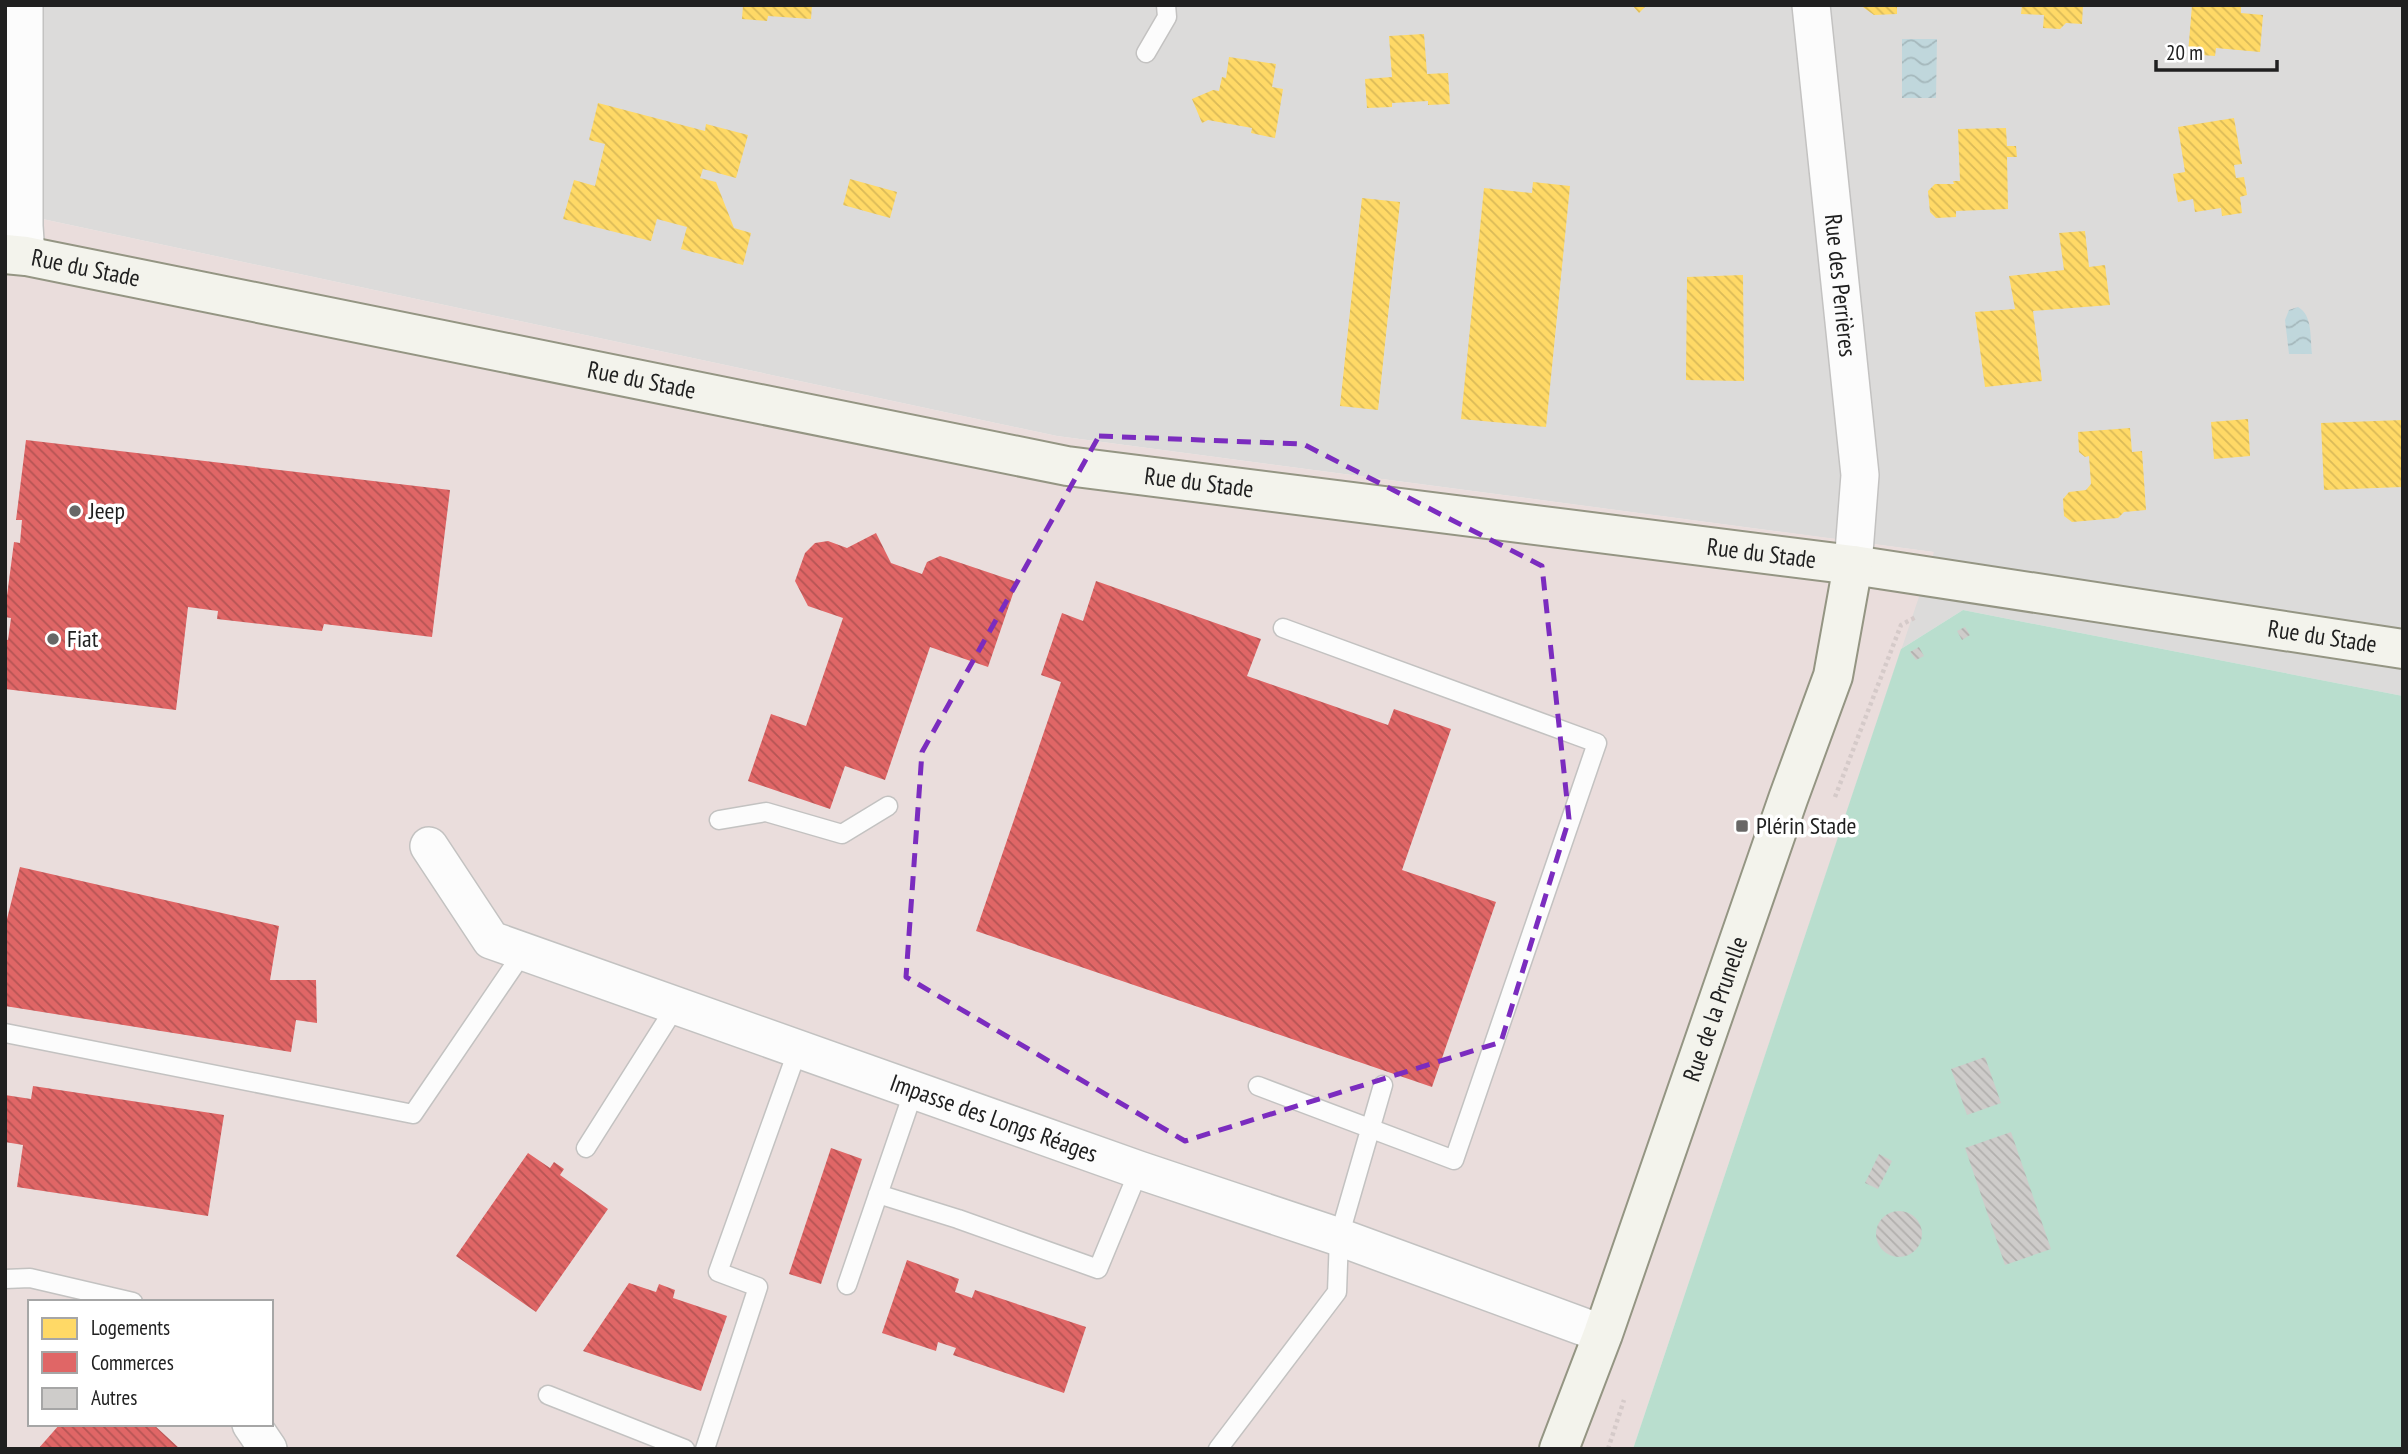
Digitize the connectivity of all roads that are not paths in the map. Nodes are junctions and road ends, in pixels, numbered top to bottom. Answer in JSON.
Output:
{"nodes":[{"id":1,"x":24,"y":5,"type":"edge"},
{"id":2,"x":1166,"y":5,"type":"edge"},
{"id":3,"x":1811,"y":5,"type":"edge"},
{"id":4,"x":1146,"y":53,"type":"dead end"},
{"id":5,"x":16,"y":255,"type":"edge"},
{"id":6,"x":1853,"y":565,"type":"junction"},
{"id":7,"x":1283,"y":628,"type":"dead end"},
{"id":8,"x":2403,"y":649,"type":"edge"},
{"id":9,"x":888,"y":807,"type":"dead end"},
{"id":10,"x":719,"y":820,"type":"dead end"},
{"id":11,"x":429,"y":845,"type":"dead end"},
{"id":12,"x":524,"y":951,"type":"junction"},
{"id":13,"x":676,"y":1006,"type":"junction"},
{"id":14,"x":5,"y":1033,"type":"edge"},
{"id":15,"x":798,"y":1049,"type":"junction"},
{"id":16,"x":1383,"y":1085,"type":"dead end"},
{"id":17,"x":1258,"y":1086,"type":"dead end"},
{"id":18,"x":915,"y":1090,"type":"junction"},
{"id":19,"x":1371,"y":1129,"type":"junction"},
{"id":20,"x":586,"y":1148,"type":"dead end"},
{"id":21,"x":1139,"y":1170,"type":"junction"},
{"id":22,"x":878,"y":1194,"type":"junction"},
{"id":23,"x":1339,"y":1237,"type":"junction"},
{"id":24,"x":5,"y":1279,"type":"edge"},
{"id":25,"x":847,"y":1285,"type":"dead end"},
{"id":26,"x":124,"y":1300,"type":"edge"},
{"id":27,"x":1603,"y":1334,"type":"junction"},
{"id":28,"x":548,"y":1395,"type":"dead end"},
{"id":29,"x":252,"y":1426,"type":"edge"},
{"id":30,"x":268,"y":1449,"type":"edge"},
{"id":31,"x":685,"y":1449,"type":"edge"},
{"id":32,"x":705,"y":1449,"type":"edge"},
{"id":33,"x":1218,"y":1449,"type":"edge"},
{"id":34,"x":1559,"y":1449,"type":"edge"}],
"edges":[{"from":1,"to":5,"type":"street"},
{"from":2,"to":4,"type":"lane"},
{"from":3,"to":6,"type":"street","name":"Rue des Perrières"},
{"from":5,"to":6,"type":"main road","name":"Rue du Stade"},
{"from":6,"to":8,"type":"main road","name":"Rue du Stade"},
{"from":6,"to":27,"type":"main road","name":"Rue de la Prunelle"},
{"from":7,"to":19,"type":"lane"},
{"from":9,"to":10,"type":"lane"},
{"from":11,"to":12,"type":"street","name":"Impasse des Longs Réages"},
{"from":12,"to":13,"type":"street","name":"Impasse des Longs Réages"},
{"from":12,"to":14,"type":"lane"},
{"from":13,"to":15,"type":"street","name":"Impasse des Longs Réages"},
{"from":13,"to":20,"type":"lane"},
{"from":15,"to":18,"type":"street","name":"Impasse des Longs Réages"},
{"from":15,"to":32,"type":"lane"},
{"from":16,"to":19,"type":"lane"},
{"from":17,"to":19,"type":"lane"},
{"from":18,"to":21,"type":"street","name":"Impasse des Longs Réages"},
{"from":18,"to":22,"type":"lane"},
{"from":19,"to":23,"type":"lane"},
{"from":21,"to":22,"type":"lane"},
{"from":21,"to":23,"type":"street","name":"Impasse des Longs Réages"},
{"from":22,"to":25,"type":"lane"},
{"from":23,"to":27,"type":"street","name":"Impasse des Longs Réages"},
{"from":23,"to":33,"type":"lane"},
{"from":24,"to":26,"type":"lane"},
{"from":27,"to":34,"type":"main road","name":"Rue de la Prunelle"},
{"from":28,"to":31,"type":"lane"},
{"from":29,"to":30,"type":"street"}]}
